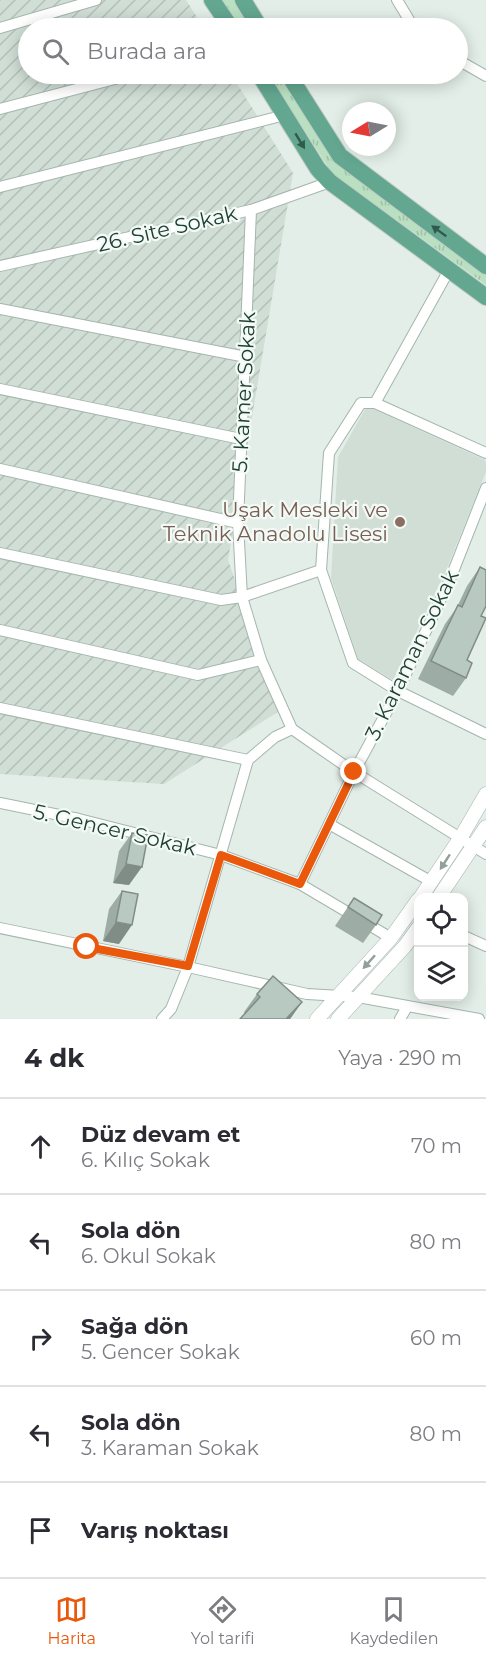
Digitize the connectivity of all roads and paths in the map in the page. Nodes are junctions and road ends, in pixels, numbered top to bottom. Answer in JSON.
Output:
{"nodes":[{"id":1,"x":96,"y":0,"type":"edge"},
{"id":2,"x":213,"y":0,"type":"edge"},
{"id":3,"x":243,"y":0,"type":"edge"},
{"id":4,"x":397,"y":0,"type":"edge"},
{"id":5,"x":34,"y":18,"type":"edge"},
{"id":6,"x":225,"y":18,"type":"edge"},
{"id":7,"x":254,"y":18,"type":"edge"},
{"id":8,"x":408,"y":18,"type":"edge"},
{"id":9,"x":18,"y":23,"type":"edge"},
{"id":10,"x":0,"y":28,"type":"edge"},
{"id":11,"x":468,"y":66,"type":"edge"},
{"id":12,"x":486,"y":76,"type":"edge"},
{"id":13,"x":96,"y":84,"type":"edge"},
{"id":14,"x":265,"y":84,"type":"edge"},
{"id":15,"x":294,"y":84,"type":"edge"},
{"id":16,"x":0,"y":109,"type":"edge"},
{"id":17,"x":285,"y":115,"type":"junction"},
{"id":18,"x":330,"y":182,"type":"junction"},
{"id":19,"x":0,"y":187,"type":"edge"},
{"id":20,"x":251,"y":210,"type":"junction"},
{"id":21,"x":0,"y":266,"type":"edge"},
{"id":22,"x":486,"y":266,"type":"edge"},
{"id":23,"x":448,"y":270,"type":"junction"},
{"id":24,"x":486,"y":297,"type":"edge"},
{"id":25,"x":0,"y":309,"type":"edge"},
{"id":26,"x":246,"y":357,"type":"junction"},
{"id":27,"x":0,"y":389,"type":"edge"},
{"id":28,"x":375,"y":403,"type":"junction"},
{"id":29,"x":242,"y":440,"type":"junction"},
{"id":30,"x":486,"y":453,"type":"edge"},
{"id":31,"x":0,"y":469,"type":"edge"},
{"id":32,"x":486,"y":488,"type":"edge"},
{"id":33,"x":238,"y":523,"type":"junction"},
{"id":34,"x":0,"y":553,"type":"edge"},
{"id":35,"x":321,"y":570,"type":"junction"},
{"id":36,"x":242,"y":597,"type":"junction"},
{"id":37,"x":0,"y":630,"type":"edge"},
{"id":38,"x":261,"y":660,"type":"junction"},
{"id":39,"x":398,"y":691,"type":"junction"},
{"id":40,"x":0,"y":708,"type":"edge"},
{"id":41,"x":292,"y":729,"type":"junction"},
{"id":42,"x":486,"y":735,"type":"edge"},
{"id":43,"x":248,"y":760,"type":"junction"},
{"id":44,"x":354,"y":772,"type":"junction"},
{"id":45,"x":486,"y":794,"type":"edge"},
{"id":46,"x":0,"y":803,"type":"edge"},
{"id":47,"x":329,"y":824,"type":"junction"},
{"id":48,"x":486,"y":826,"type":"edge"},
{"id":49,"x":461,"y":837,"type":"junction"},
{"id":50,"x":480,"y":850,"type":"edge"},
{"id":51,"x":221,"y":855,"type":"junction"},
{"id":52,"x":432,"y":882,"type":"junction"},
{"id":53,"x":300,"y":884,"type":"junction"},
{"id":54,"x":424,"y":893,"type":"edge"},
{"id":55,"x":443,"y":893,"type":"edge"},
{"id":56,"x":414,"y":907,"type":"edge"},
{"id":57,"x":0,"y":928,"type":"edge"},
{"id":58,"x":414,"y":934,"type":"edge"},
{"id":59,"x":391,"y":938,"type":"junction"},
{"id":60,"x":468,"y":938,"type":"edge"},
{"id":61,"x":486,"y":946,"type":"edge"},
{"id":62,"x":188,"y":966,"type":"junction"},
{"id":63,"x":337,"y":997,"type":"junction"},
{"id":64,"x":358,"y":998,"type":"junction"},
{"id":65,"x":407,"y":1007,"type":"junction"},
{"id":66,"x":162,"y":1019,"type":"edge"},
{"id":67,"x":317,"y":1019,"type":"edge"},
{"id":68,"x":338,"y":1019,"type":"edge"},
{"id":69,"x":400,"y":1019,"type":"edge"},
{"id":70,"x":479,"y":1019,"type":"edge"}],
"edges":[{"from":1,"to":5,"type":"street"},
{"from":2,"to":6,"type":"main road"},
{"from":3,"to":7,"type":"main road"},
{"from":4,"to":8,"type":"street"},
{"from":9,"to":10,"type":"street"},
{"from":11,"to":12,"type":"street"},
{"from":13,"to":16,"type":"street"},
{"from":14,"to":17,"type":"main road"},
{"from":22,"to":15,"type":"main road","one_way":true},
{"from":17,"to":18,"type":"main road","one_way":true},
{"from":17,"to":19,"type":"street"},
{"from":18,"to":20,"type":"street","name":"26. Site Sokak"},
{"from":18,"to":23,"type":"main road"},
{"from":20,"to":21,"type":"street","name":"26. Site Sokak"},
{"from":20,"to":26,"type":"street","name":"5. Kamer Sokak"},
{"from":23,"to":24,"type":"main road"},
{"from":23,"to":28,"type":"street"},
{"from":25,"to":26,"type":"street"},
{"from":26,"to":29,"type":"street","name":"5. Kamer Sokak"},
{"from":27,"to":29,"type":"street"},
{"from":28,"to":30,"type":"street"},
{"from":28,"to":35,"type":"street"},
{"from":29,"to":33,"type":"street","name":"5. Kamer Sokak"},
{"from":31,"to":33,"type":"street"},
{"from":32,"to":39,"type":"street","name":"3. Karaman Sokak"},
{"from":33,"to":36,"type":"street","name":"5. Kamer Sokak"},
{"from":34,"to":36,"type":"street"},
{"from":35,"to":36,"type":"street"},
{"from":35,"to":39,"type":"street"},
{"from":36,"to":38,"type":"street","name":"5. Kamer Sokak"},
{"from":37,"to":38,"type":"street"},
{"from":38,"to":41,"type":"street","name":"5. Kamer Sokak"},
{"from":39,"to":42,"type":"street"},
{"from":39,"to":44,"type":"street","name":"3. Karaman Sokak"},
{"from":40,"to":43,"type":"street"},
{"from":41,"to":43,"type":"street"},
{"from":41,"to":44,"type":"street"},
{"from":43,"to":51,"type":"street"},
{"from":44,"to":47,"type":"street","name":"3. Karaman Sokak"},
{"from":44,"to":49,"type":"street"},
{"from":45,"to":49,"type":"street"},
{"from":46,"to":51,"type":"street","name":"5. Gencer Sokak"},
{"from":47,"to":52,"type":"street"},
{"from":47,"to":53,"type":"street","name":"3. Karaman Sokak"},
{"from":48,"to":50,"type":"street"},
{"from":49,"to":50,"type":"street"},
{"from":49,"to":52,"type":"street","one_way":true},
{"from":50,"to":55,"type":"street"},
{"from":51,"to":53,"type":"street","name":"5. Gencer Sokak"},
{"from":51,"to":62,"type":"street"},
{"from":52,"to":54,"type":"street"},
{"from":53,"to":59,"type":"street","name":"5. Gencer Sokak"},
{"from":56,"to":59,"type":"street"},
{"from":57,"to":62,"type":"street"},
{"from":58,"to":64,"type":"street"},
{"from":59,"to":63,"type":"street","one_way":true},
{"from":60,"to":61,"type":"street"},
{"from":62,"to":63,"type":"street"},
{"from":62,"to":66,"type":"street"},
{"from":63,"to":64,"type":"street"},
{"from":63,"to":67,"type":"street"},
{"from":64,"to":65,"type":"street"},
{"from":64,"to":68,"type":"street"},
{"from":65,"to":69,"type":"street"},
{"from":65,"to":70,"type":"street"}]}
